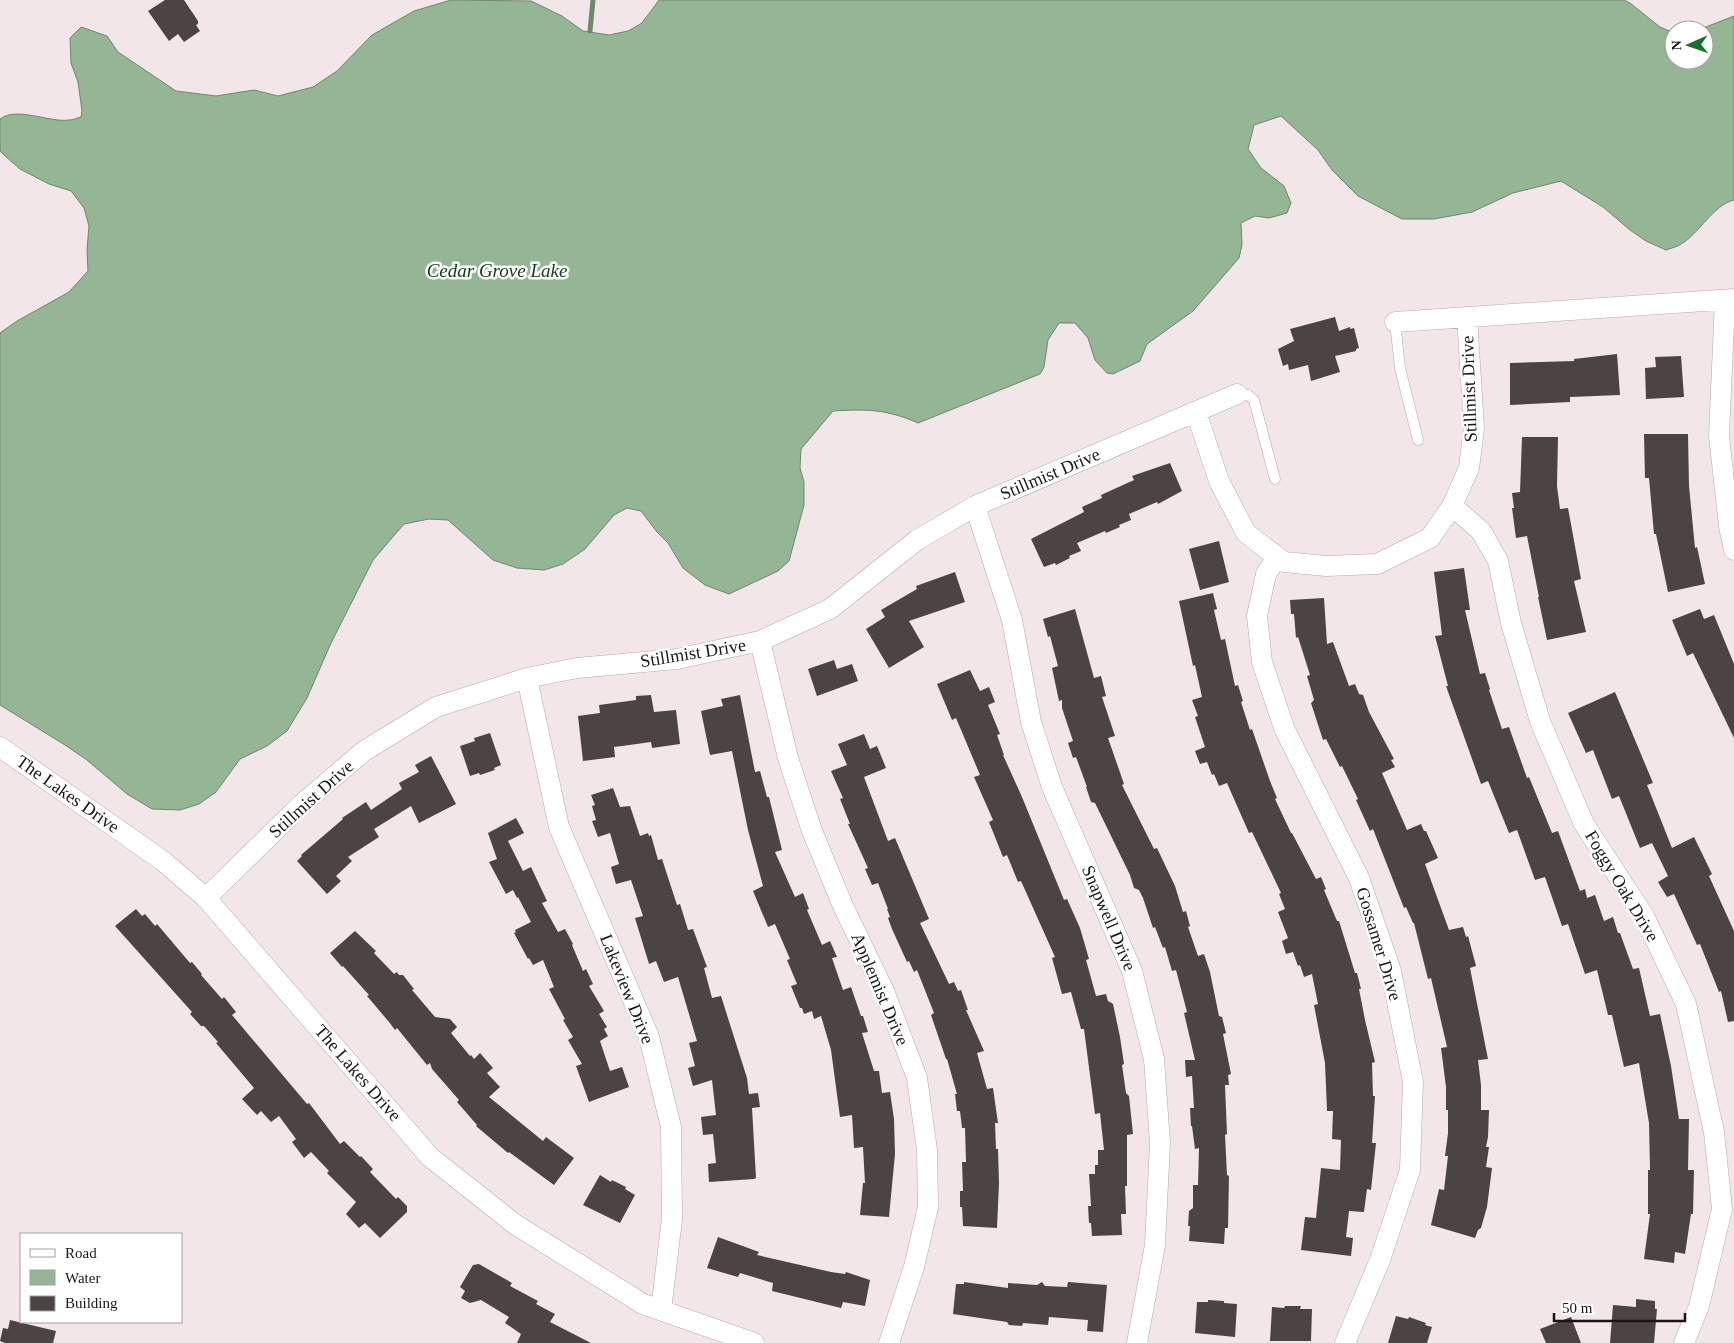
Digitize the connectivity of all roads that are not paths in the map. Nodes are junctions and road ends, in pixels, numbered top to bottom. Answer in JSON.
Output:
{"nodes":[{"id":1,"x":1730,"y":300,"type":"edge"},
{"id":2,"x":1467,"y":317,"type":"junction"},
{"id":3,"x":1395,"y":322,"type":"joint"},
{"id":4,"x":1237,"y":394,"type":"joint"},
{"id":5,"x":1196,"y":412,"type":"junction"},
{"id":6,"x":1418,"y":440,"type":"dead end"},
{"id":7,"x":1275,"y":479,"type":"dead end"},
{"id":8,"x":975,"y":506,"type":"junction"},
{"id":9,"x":1452,"y":506,"type":"junction"},
{"id":10,"x":1734,"y":550,"type":"edge"},
{"id":11,"x":1277,"y":557,"type":"junction"},
{"id":12,"x":760,"y":641,"type":"junction"},
{"id":13,"x":527,"y":678,"type":"junction"},
{"id":14,"x":0,"y":747,"type":"edge"},
{"id":15,"x":206,"y":898,"type":"junction"},
{"id":16,"x":661,"y":1310,"type":"junction"},
{"id":17,"x":754,"y":1343,"type":"edge"},
{"id":18,"x":889,"y":1343,"type":"edge"},
{"id":19,"x":1137,"y":1343,"type":"edge"},
{"id":20,"x":1345,"y":1343,"type":"edge"},
{"id":21,"x":1684,"y":1343,"type":"edge"}],
"edges":[{"from":1,"to":2,"type":"street","name":"Stillmist Drive"},
{"from":1,"to":10,"type":"street"},
{"from":2,"to":3,"type":"street","name":"Stillmist Drive"},
{"from":2,"to":9,"type":"street","name":"Stillmist Drive"},
{"from":3,"to":6,"type":"lane"},
{"from":4,"to":5,"type":"street","name":"Stillmist Drive"},
{"from":4,"to":7,"type":"lane"},
{"from":5,"to":8,"type":"street","name":"Stillmist Drive"},
{"from":5,"to":11,"type":"street","name":"Stillmist Drive"},
{"from":8,"to":12,"type":"street","name":"Stillmist Drive"},
{"from":8,"to":19,"type":"street","name":"Snapwell Drive"},
{"from":9,"to":11,"type":"street","name":"Stillmist Drive"},
{"from":9,"to":21,"type":"street","name":"Foggy Oak Drive"},
{"from":11,"to":20,"type":"street","name":"Gossamer Drive"},
{"from":12,"to":13,"type":"street","name":"Stillmist Drive"},
{"from":12,"to":18,"type":"street","name":"Applemist Drive"},
{"from":13,"to":15,"type":"street","name":"Stillmist Drive"},
{"from":13,"to":16,"type":"street","name":"Lakeview Drive"},
{"from":14,"to":15,"type":"street","name":"The Lakes Drive"},
{"from":15,"to":16,"type":"street","name":"The Lakes Drive"},
{"from":16,"to":17,"type":"street","name":"The Lakes Drive"}]}
